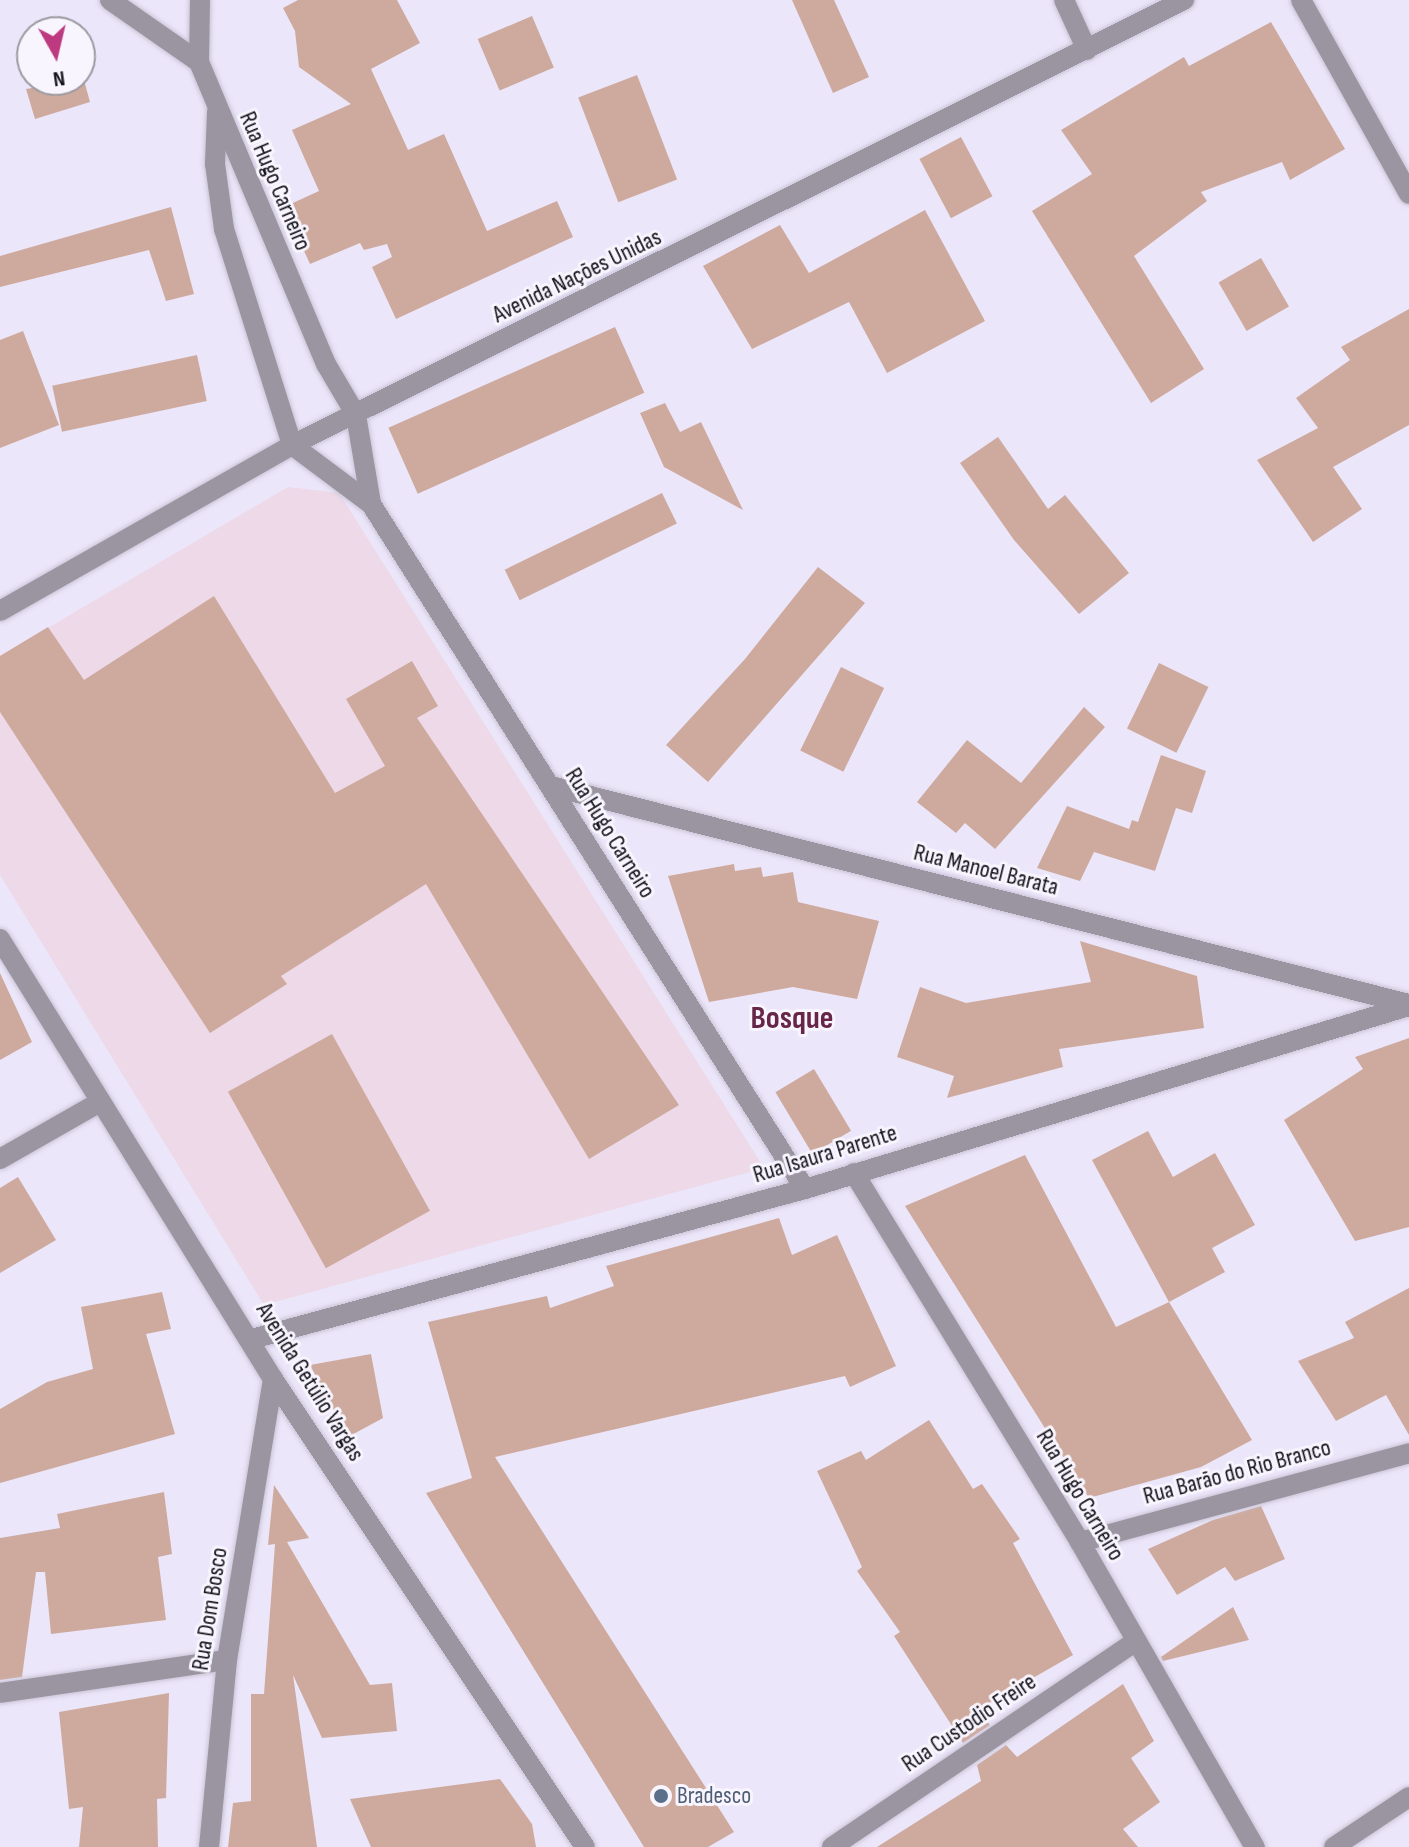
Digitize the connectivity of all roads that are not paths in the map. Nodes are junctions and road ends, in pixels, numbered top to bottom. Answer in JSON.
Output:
{"nodes":[{"id":1,"x":110,"y":0,"type":"edge"},
{"id":2,"x":200,"y":0,"type":"edge"},
{"id":3,"x":1064,"y":0,"type":"edge"},
{"id":4,"x":1184,"y":0,"type":"edge"},
{"id":5,"x":1301,"y":0,"type":"edge"},
{"id":6,"x":1087,"y":50,"type":"junction"},
{"id":7,"x":199,"y":62,"type":"junction"},
{"id":8,"x":217,"y":112,"type":"junction"},
{"id":9,"x":1409,"y":194,"type":"edge"},
{"id":10,"x":356,"y":415,"type":"junction"},
{"id":11,"x":292,"y":445,"type":"junction"},
{"id":12,"x":371,"y":504,"type":"junction"},
{"id":13,"x":0,"y":611,"type":"edge"},
{"id":14,"x":551,"y":786,"type":"junction"},
{"id":15,"x":0,"y":939,"type":"edge"},
{"id":16,"x":1409,"y":1005,"type":"edge"},
{"id":17,"x":98,"y":1103,"type":"junction"},
{"id":18,"x":0,"y":1159,"type":"edge"},
{"id":19,"x":854,"y":1173,"type":"junction"},
{"id":20,"x":805,"y":1189,"type":"junction"},
{"id":21,"x":252,"y":1339,"type":"junction"},
{"id":22,"x":273,"y":1379,"type":"junction"},
{"id":23,"x":1409,"y":1453,"type":"edge"},
{"id":24,"x":1080,"y":1542,"type":"junction"},
{"id":25,"x":1135,"y":1642,"type":"junction"},
{"id":26,"x":227,"y":1660,"type":"junction"},
{"id":27,"x":0,"y":1693,"type":"edge"},
{"id":28,"x":1409,"y":1797,"type":"edge"},
{"id":29,"x":209,"y":1847,"type":"edge"},
{"id":30,"x":585,"y":1847,"type":"edge"},
{"id":31,"x":832,"y":1847,"type":"edge"},
{"id":32,"x":1255,"y":1847,"type":"edge"},
{"id":33,"x":1334,"y":1847,"type":"edge"}],
"edges":[{"from":1,"to":7,"type":"street"},
{"from":2,"to":7,"type":"street"},
{"from":3,"to":6,"type":"street"},
{"from":4,"to":6,"type":"street","name":"Avenida Nações Unidas"},
{"from":5,"to":9,"type":"street"},
{"from":6,"to":10,"type":"street","name":"Avenida Nações Unidas"},
{"from":7,"to":8,"type":"street"},
{"from":8,"to":10,"type":"street","name":"Rua Hugo Carneiro"},
{"from":8,"to":11,"type":"street","name":"Rua Hugo Carneiro"},
{"from":10,"to":11,"type":"street","name":"Avenida Nações Unidas"},
{"from":10,"to":12,"type":"street","name":"Rua Hugo Carneiro"},
{"from":11,"to":12,"type":"street","name":"Rua Hugo Carneiro"},
{"from":11,"to":13,"type":"street","name":"Avenida Nações Unidas"},
{"from":12,"to":14,"type":"street","name":"Rua Hugo Carneiro"},
{"from":14,"to":16,"type":"street","name":"Rua Manoel Barata"},
{"from":14,"to":20,"type":"street","name":"Rua Hugo Carneiro"},
{"from":15,"to":17,"type":"street","name":"Avenida Getúlio Vargas"},
{"from":16,"to":19,"type":"street","name":"Rua Isaura Parente"},
{"from":17,"to":18,"type":"street"},
{"from":17,"to":21,"type":"street","name":"Avenida Getúlio Vargas"},
{"from":19,"to":20,"type":"street","name":"Rua Isaura Parente"},
{"from":19,"to":24,"type":"street","name":"Rua Hugo Carneiro"},
{"from":20,"to":21,"type":"street","name":"Rua Isaura Parente"},
{"from":21,"to":22,"type":"street","name":"Avenida Getúlio Vargas"},
{"from":22,"to":26,"type":"street","name":"Rua Dom Bosco"},
{"from":22,"to":30,"type":"street","name":"Avenida Getúlio Vargas"},
{"from":23,"to":24,"type":"street","name":"Rua Barão do Rio Branco"},
{"from":24,"to":25,"type":"street","name":"Rua Hugo Carneiro"},
{"from":25,"to":31,"type":"street","name":"Rua Custodio Freire"},
{"from":25,"to":32,"type":"street","name":"Rua Hugo Carneiro"},
{"from":26,"to":27,"type":"street"},
{"from":26,"to":29,"type":"street","name":"Rua Dom Bosco"},
{"from":28,"to":33,"type":"street"}]}
